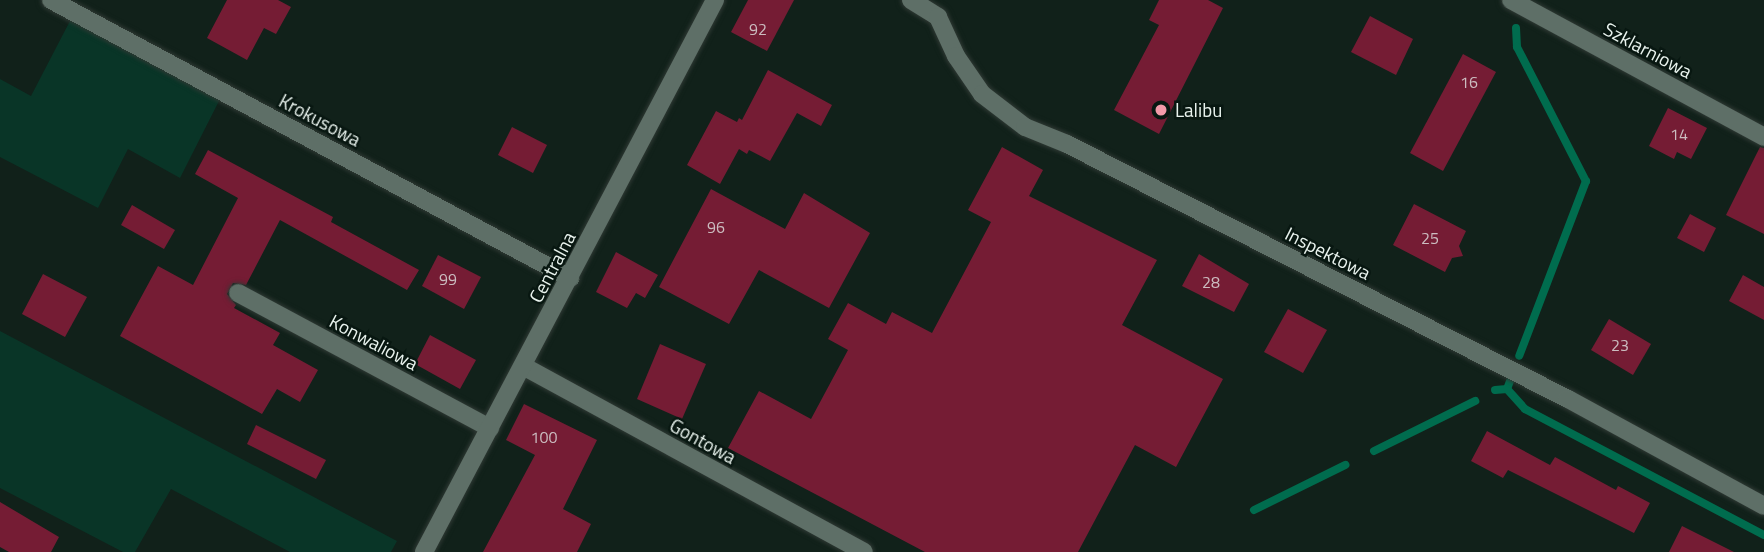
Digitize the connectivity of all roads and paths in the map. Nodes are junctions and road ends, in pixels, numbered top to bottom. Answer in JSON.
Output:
{"nodes":[{"id":1,"x":51,"y":0,"type":"edge"},
{"id":2,"x":715,"y":0,"type":"edge"},
{"id":3,"x":911,"y":0,"type":"edge"},
{"id":4,"x":1511,"y":0,"type":"edge"},
{"id":5,"x":1764,"y":137,"type":"edge"},
{"id":6,"x":570,"y":278,"type":"junction"},
{"id":7,"x":238,"y":293,"type":"dead end"},
{"id":8,"x":523,"y":366,"type":"junction"},
{"id":9,"x":490,"y":428,"type":"junction"},
{"id":10,"x":1764,"y":506,"type":"edge"},
{"id":11,"x":424,"y":552,"type":"edge"},
{"id":12,"x":864,"y":552,"type":"edge"}],
"edges":[{"from":1,"to":6,"type":"street","name":"Krokusowa"},
{"from":2,"to":6,"type":"street","name":"Centralna"},
{"from":3,"to":10,"type":"street","name":"Inspektowa"},
{"from":4,"to":5,"type":"street","name":"Szklarniowa"},
{"from":6,"to":8,"type":"street","name":"Centralna"},
{"from":7,"to":9,"type":"street","name":"Konwaliowa"},
{"from":8,"to":9,"type":"street","name":"Centralna"},
{"from":8,"to":12,"type":"street","name":"Gontowa"},
{"from":9,"to":11,"type":"street","name":"Centralna"}]}
